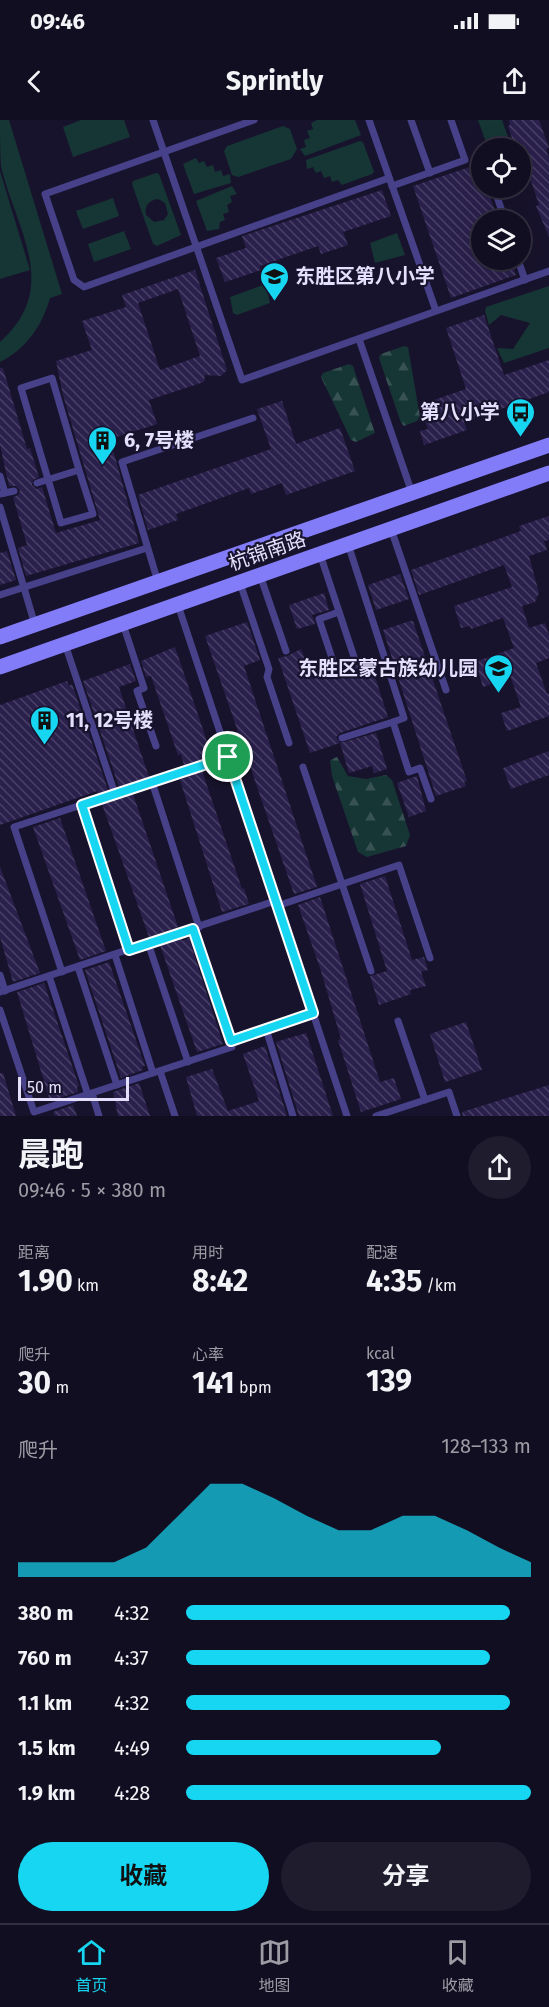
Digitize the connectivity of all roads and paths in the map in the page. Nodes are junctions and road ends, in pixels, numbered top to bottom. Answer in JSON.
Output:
{"nodes":[{"id":1,"x":153,"y":120,"type":"edge"},
{"id":2,"x":254,"y":120,"type":"edge"},
{"id":3,"x":369,"y":120,"type":"edge"},
{"id":4,"x":411,"y":120,"type":"edge"},
{"id":5,"x":451,"y":120,"type":"edge"},
{"id":6,"x":164,"y":152,"type":"junction"},
{"id":7,"x":430,"y":173,"type":"junction"},
{"id":8,"x":389,"y":178,"type":"junction"},
{"id":9,"x":392,"y":186,"type":"junction"},
{"id":10,"x":197,"y":247,"type":"junction"},
{"id":11,"x":522,"y":270,"type":"edge"},
{"id":12,"x":549,"y":271,"type":"edge"},
{"id":13,"x":525,"y":280,"type":"junction"},
{"id":14,"x":436,"y":311,"type":"junction"},
{"id":15,"x":359,"y":339,"type":"junction"},
{"id":16,"x":253,"y":418,"type":"dead end"},
{"id":17,"x":549,"y":445,"type":"edge"},
{"id":18,"x":79,"y":470,"type":"junction"},
{"id":19,"x":549,"y":473,"type":"edge"},
{"id":20,"x":0,"y":476,"type":"edge"},
{"id":21,"x":48,"y":480,"type":"junction"},
{"id":22,"x":37,"y":483,"type":"dead end"},
{"id":23,"x":14,"y":491,"type":"dead end"},
{"id":24,"x":412,"y":493,"type":"junction"},
{"id":25,"x":2,"y":494,"type":"edge"},
{"id":26,"x":0,"y":507,"type":"edge"},
{"id":27,"x":391,"y":529,"type":"junction"},
{"id":28,"x":348,"y":544,"type":"junction"},
{"id":29,"x":147,"y":548,"type":"junction"},
{"id":30,"x":320,"y":554,"type":"junction"},
{"id":31,"x":260,"y":575,"type":"junction"},
{"id":32,"x":158,"y":582,"type":"junction"},
{"id":33,"x":240,"y":583,"type":"junction"},
{"id":34,"x":24,"y":588,"type":"junction"},
{"id":35,"x":0,"y":596,"type":"edge"},
{"id":36,"x":178,"y":605,"type":"junction"},
{"id":37,"x":339,"y":612,"type":"junction"},
{"id":38,"x":123,"y":624,"type":"junction"},
{"id":39,"x":35,"y":625,"type":"junction"},
{"id":40,"x":0,"y":637,"type":"edge"},
{"id":41,"x":65,"y":644,"type":"junction"},
{"id":42,"x":286,"y":651,"type":"dead end"},
{"id":43,"x":355,"y":660,"type":"dead end"},
{"id":44,"x":0,"y":667,"type":"edge"},
{"id":45,"x":335,"y":667,"type":"dead end"},
{"id":46,"x":446,"y":690,"type":"dead end"},
{"id":47,"x":393,"y":722,"type":"junction"},
{"id":48,"x":342,"y":738,"type":"dead end"},
{"id":49,"x":289,"y":743,"type":"dead end"},
{"id":50,"x":156,"y":746,"type":"dead end"},
{"id":51,"x":228,"y":757,"type":"junction"},
{"id":52,"x":303,"y":767,"type":"dead end"},
{"id":53,"x":152,"y":782,"type":"junction"},
{"id":54,"x":115,"y":794,"type":"junction"},
{"id":55,"x":431,"y":799,"type":"dead end"},
{"id":56,"x":82,"y":805,"type":"junction"},
{"id":57,"x":341,"y":885,"type":"junction"},
{"id":58,"x":276,"y":904,"type":"junction"},
{"id":59,"x":196,"y":928,"type":"junction"},
{"id":60,"x":148,"y":943,"type":"junction"},
{"id":61,"x":129,"y":950,"type":"junction"},
{"id":62,"x":115,"y":954,"type":"junction"},
{"id":63,"x":430,"y":958,"type":"dead end"},
{"id":64,"x":78,"y":967,"type":"junction"},
{"id":65,"x":371,"y":971,"type":"dead end"},
{"id":66,"x":62,"y":972,"type":"junction"},
{"id":67,"x":0,"y":975,"type":"edge"},
{"id":68,"x":49,"y":976,"type":"junction"},
{"id":69,"x":3,"y":992,"type":"edge"},
{"id":70,"x":0,"y":1010,"type":"edge"},
{"id":71,"x":313,"y":1013,"type":"junction"},
{"id":72,"x":398,"y":1021,"type":"dead end"},
{"id":73,"x":266,"y":1029,"type":"junction"},
{"id":74,"x":231,"y":1041,"type":"junction"},
{"id":75,"x":188,"y":1062,"type":"junction"},
{"id":76,"x":157,"y":1072,"type":"junction"},
{"id":77,"x":117,"y":1085,"type":"junction"},
{"id":78,"x":90,"y":1094,"type":"junction"},
{"id":79,"x":425,"y":1100,"type":"junction"},
{"id":80,"x":41,"y":1113,"type":"edge"},
{"id":81,"x":99,"y":1116,"type":"edge"},
{"id":82,"x":175,"y":1116,"type":"edge"},
{"id":83,"x":293,"y":1116,"type":"edge"},
{"id":84,"x":347,"y":1116,"type":"edge"},
{"id":85,"x":376,"y":1116,"type":"edge"},
{"id":86,"x":457,"y":1116,"type":"edge"}],
"edges":[{"from":1,"to":6,"type":"lane"},
{"from":2,"to":6,"type":"lane"},
{"from":3,"to":8,"type":"lane"},
{"from":4,"to":7,"type":"lane"},
{"from":5,"to":7,"type":"lane"},
{"from":6,"to":10,"type":"lane"},
{"from":6,"to":10,"type":"lane"},
{"from":7,"to":9,"type":"lane"},
{"from":8,"to":9,"type":"lane"},
{"from":8,"to":10,"type":"lane"},
{"from":9,"to":14,"type":"lane"},
{"from":10,"to":15,"type":"lane"},
{"from":11,"to":13,"type":"lane"},
{"from":12,"to":13,"type":"lane"},
{"from":13,"to":14,"type":"lane"},
{"from":14,"to":15,"type":"lane"},
{"from":15,"to":24,"type":"lane"},
{"from":16,"to":29,"type":"lane"},
{"from":17,"to":24,"type":"main road","name":"杭锦南路"},
{"from":18,"to":21,"type":"lane"},
{"from":18,"to":21,"type":"lane"},
{"from":18,"to":21,"type":"lane"},
{"from":19,"to":27,"type":"main road","name":"杭锦南路"},
{"from":20,"to":25,"type":"lane"},
{"from":21,"to":22,"type":"lane"},
{"from":23,"to":25,"type":"lane"},
{"from":24,"to":32,"type":"main road","name":"杭锦南路"},
{"from":26,"to":34,"type":"lane"},
{"from":27,"to":28,"type":"main road","name":"杭锦南路"},
{"from":27,"to":46,"type":"lane"},
{"from":28,"to":30,"type":"main road","name":"杭锦南路"},
{"from":28,"to":47,"type":"lane"},
{"from":29,"to":32,"type":"lane"},
{"from":29,"to":34,"type":"lane"},
{"from":30,"to":31,"type":"main road","name":"杭锦南路"},
{"from":30,"to":37,"type":"lane"},
{"from":31,"to":33,"type":"main road","name":"杭锦南路"},
{"from":31,"to":42,"type":"lane"},
{"from":32,"to":39,"type":"main road","name":"杭锦南路"},
{"from":33,"to":36,"type":"main road","name":"杭锦南路"},
{"from":33,"to":49,"type":"lane"},
{"from":34,"to":35,"type":"lane"},
{"from":34,"to":39,"type":"lane"},
{"from":36,"to":38,"type":"main road","name":"杭锦南路"},
{"from":36,"to":51,"type":"lane"},
{"from":37,"to":43,"type":"lane"},
{"from":37,"to":45,"type":"lane"},
{"from":38,"to":41,"type":"main road","name":"杭锦南路"},
{"from":38,"to":50,"type":"lane"},
{"from":39,"to":40,"type":"main road","name":"杭锦南路"},
{"from":41,"to":44,"type":"main road","name":"杭锦南路"},
{"from":41,"to":54,"type":"lane"},
{"from":47,"to":48,"type":"lane"},
{"from":47,"to":55,"type":"lane"},
{"from":51,"to":53,"type":"lane"},
{"from":51,"to":58,"type":"lane"},
{"from":52,"to":57,"type":"lane"},
{"from":53,"to":54,"type":"lane"},
{"from":53,"to":59,"type":"lane"},
{"from":54,"to":56,"type":"lane"},
{"from":56,"to":61,"type":"lane"},
{"from":56,"to":66,"type":"lane"},
{"from":57,"to":58,"type":"lane"},
{"from":57,"to":63,"type":"lane"},
{"from":57,"to":65,"type":"lane"},
{"from":58,"to":59,"type":"lane"},
{"from":58,"to":71,"type":"lane"},
{"from":59,"to":60,"type":"lane"},
{"from":59,"to":74,"type":"lane"},
{"from":60,"to":61,"type":"lane"},
{"from":60,"to":75,"type":"lane"},
{"from":61,"to":62,"type":"lane"},
{"from":62,"to":64,"type":"lane"},
{"from":62,"to":76,"type":"lane"},
{"from":64,"to":66,"type":"lane"},
{"from":64,"to":77,"type":"lane"},
{"from":66,"to":68,"type":"lane"},
{"from":67,"to":69,"type":"lane"},
{"from":68,"to":69,"type":"lane"},
{"from":68,"to":78,"type":"lane"},
{"from":70,"to":80,"type":"lane"},
{"from":71,"to":73,"type":"lane"},
{"from":71,"to":84,"type":"lane"},
{"from":72,"to":79,"type":"lane"},
{"from":73,"to":74,"type":"lane"},
{"from":73,"to":83,"type":"lane"},
{"from":74,"to":75,"type":"lane"},
{"from":75,"to":76,"type":"lane"},
{"from":76,"to":77,"type":"lane"},
{"from":76,"to":82,"type":"lane"},
{"from":77,"to":78,"type":"lane"},
{"from":78,"to":80,"type":"lane"},
{"from":78,"to":81,"type":"lane"},
{"from":79,"to":85,"type":"lane"},
{"from":79,"to":86,"type":"lane"}]}
